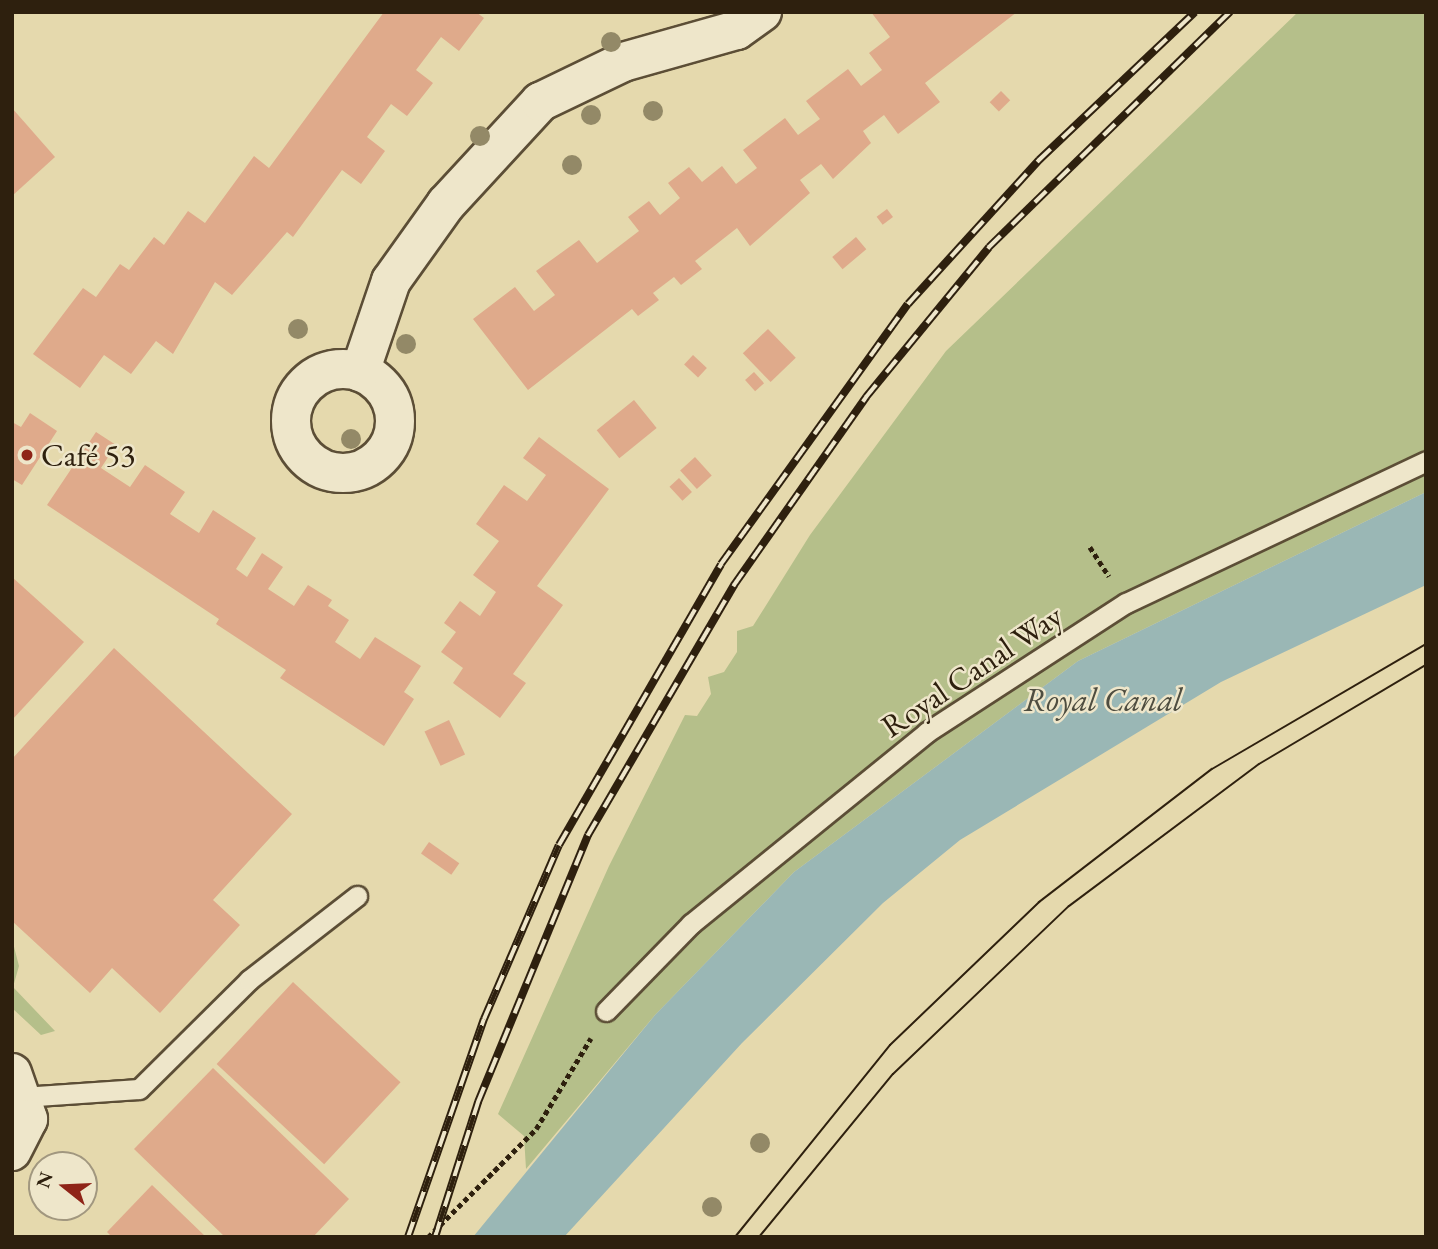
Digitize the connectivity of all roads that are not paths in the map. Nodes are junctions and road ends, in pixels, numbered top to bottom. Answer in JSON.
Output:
{"nodes":[{"id":1,"x":762,"y":12,"type":"edge"},
{"id":2,"x":360,"y":372,"type":"dead end"},
{"id":3,"x":1426,"y":461,"type":"edge"},
{"id":4,"x":357,"y":896,"type":"dead end"},
{"id":5,"x":606,"y":1011,"type":"dead end"},
{"id":6,"x":19,"y":1110,"type":"edge"}],
"edges":[{"from":1,"to":2,"type":"street"},
{"from":3,"to":5,"type":"lane","name":"Royal Canal Way"},
{"from":4,"to":6,"type":"lane"}]}
